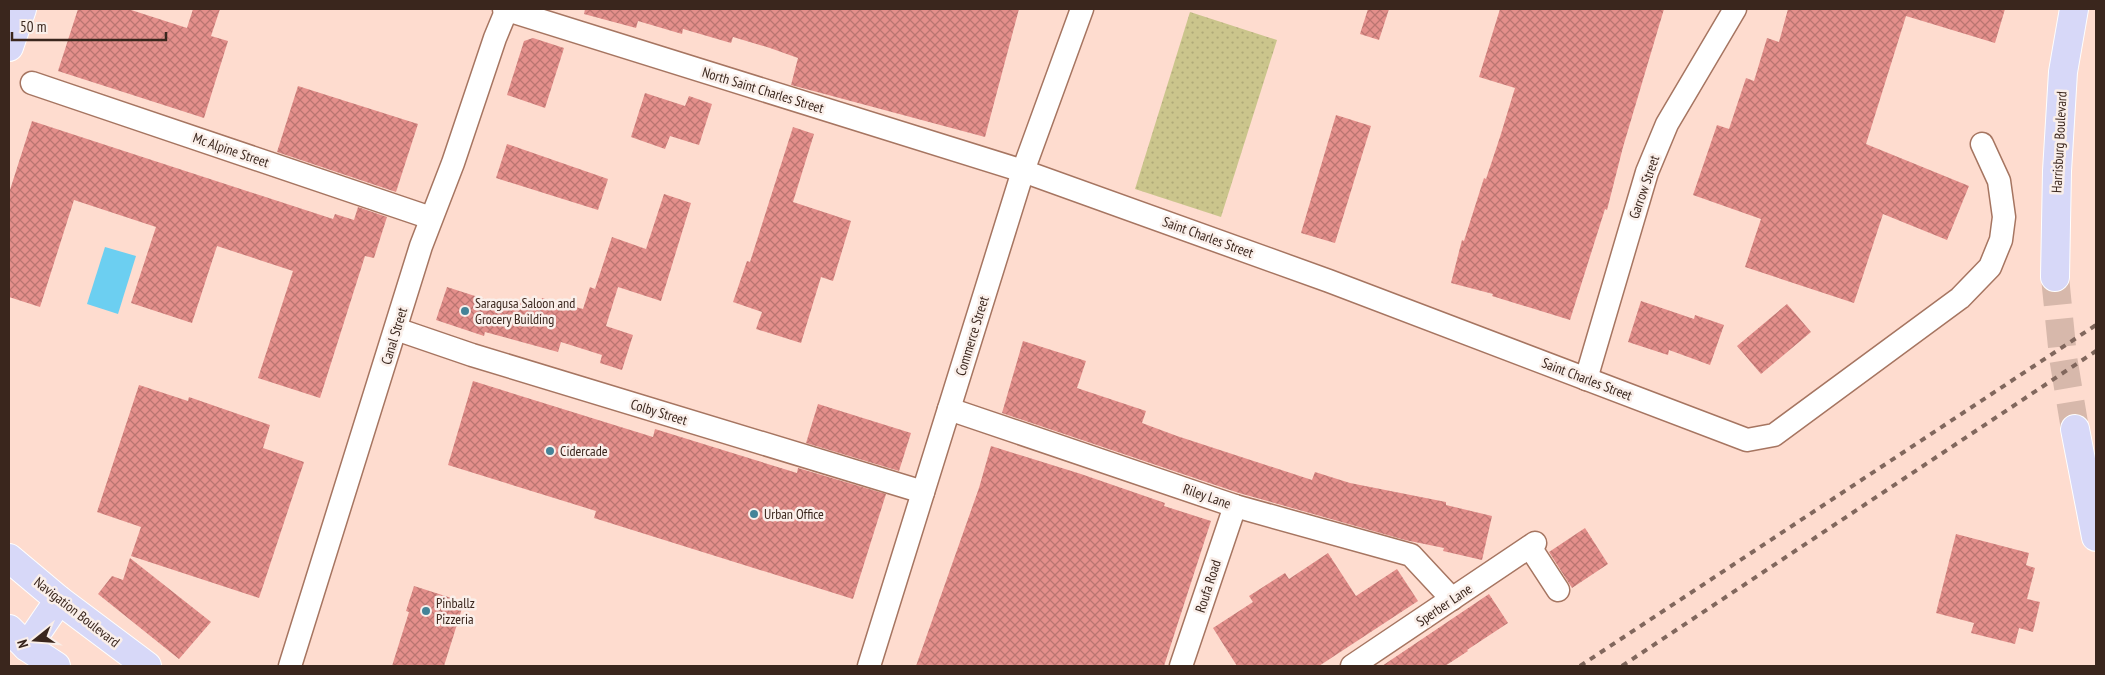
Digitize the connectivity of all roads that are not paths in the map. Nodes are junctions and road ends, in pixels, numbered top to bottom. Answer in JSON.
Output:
{"nodes":[{"id":1,"x":22,"y":9,"type":"edge"},
{"id":2,"x":505,"y":9,"type":"edge"},
{"id":3,"x":1082,"y":9,"type":"edge"},
{"id":4,"x":1736,"y":9,"type":"edge"},
{"id":5,"x":2074,"y":9,"type":"edge"},
{"id":6,"x":9,"y":47,"type":"edge"},
{"id":7,"x":32,"y":83,"type":"dead end"},
{"id":8,"x":1982,"y":144,"type":"dead end"},
{"id":9,"x":1023,"y":171,"type":"junction"},
{"id":10,"x":431,"y":218,"type":"junction"},
{"id":11,"x":2056,"y":277,"type":"tunnel mouth"},
{"id":12,"x":396,"y":329,"type":"junction"},
{"id":13,"x":1586,"y":379,"type":"junction"},
{"id":14,"x":949,"y":408,"type":"junction"},
{"id":15,"x":2075,"y":429,"type":"tunnel mouth"},
{"id":16,"x":924,"y":492,"type":"junction"},
{"id":17,"x":1235,"y":506,"type":"junction"},
{"id":18,"x":2096,"y":538,"type":"edge"},
{"id":19,"x":9,"y":558,"type":"edge"},
{"id":20,"x":1558,"y":590,"type":"dead end"},
{"id":21,"x":1452,"y":599,"type":"junction"},
{"id":22,"x":59,"y":600,"type":"junction"},
{"id":23,"x":18,"y":638,"type":"edge"},
{"id":24,"x":56,"y":666,"type":"edge"},
{"id":25,"x":147,"y":666,"type":"edge"},
{"id":26,"x":290,"y":666,"type":"edge"},
{"id":27,"x":869,"y":666,"type":"edge"},
{"id":28,"x":1181,"y":666,"type":"edge"},
{"id":29,"x":1352,"y":666,"type":"edge"}],
"edges":[{"from":1,"to":6,"type":"main road"},
{"from":2,"to":9,"type":"street","name":"North Saint Charles Street"},
{"from":2,"to":10,"type":"street","name":"Canal Street"},
{"from":3,"to":9,"type":"street","name":"Commerce Street"},
{"from":4,"to":13,"type":"street","name":"Garrow Street"},
{"from":5,"to":11,"type":"main road","name":"Harrisburg Boulevard"},
{"from":7,"to":10,"type":"street","name":"Mc Alpine Street"},
{"from":8,"to":13,"type":"street","name":"Saint Charles Street"},
{"from":9,"to":13,"type":"street","name":"Saint Charles Street"},
{"from":9,"to":14,"type":"street","name":"Commerce Street"},
{"from":10,"to":12,"type":"street","name":"Canal Street"},
{"from":12,"to":16,"type":"street","name":"Colby Street"},
{"from":12,"to":26,"type":"street","name":"Canal Street"},
{"from":14,"to":16,"type":"street","name":"Commerce Street"},
{"from":14,"to":17,"type":"street","name":"Riley Lane"},
{"from":15,"to":18,"type":"main road"},
{"from":16,"to":27,"type":"street","name":"Commerce Street"},
{"from":17,"to":21,"type":"street","name":"Riley Lane"},
{"from":17,"to":28,"type":"street","name":"Roufa Road"},
{"from":19,"to":22,"type":"main road","name":"Navigation Boulevard"},
{"from":20,"to":21,"type":"street","name":"Sperber Lane"},
{"from":21,"to":29,"type":"street","name":"Sperber Lane"},
{"from":22,"to":23,"type":"main road"},
{"from":22,"to":25,"type":"main road","name":"Navigation Boulevard"},
{"from":23,"to":24,"type":"main road"}]}
